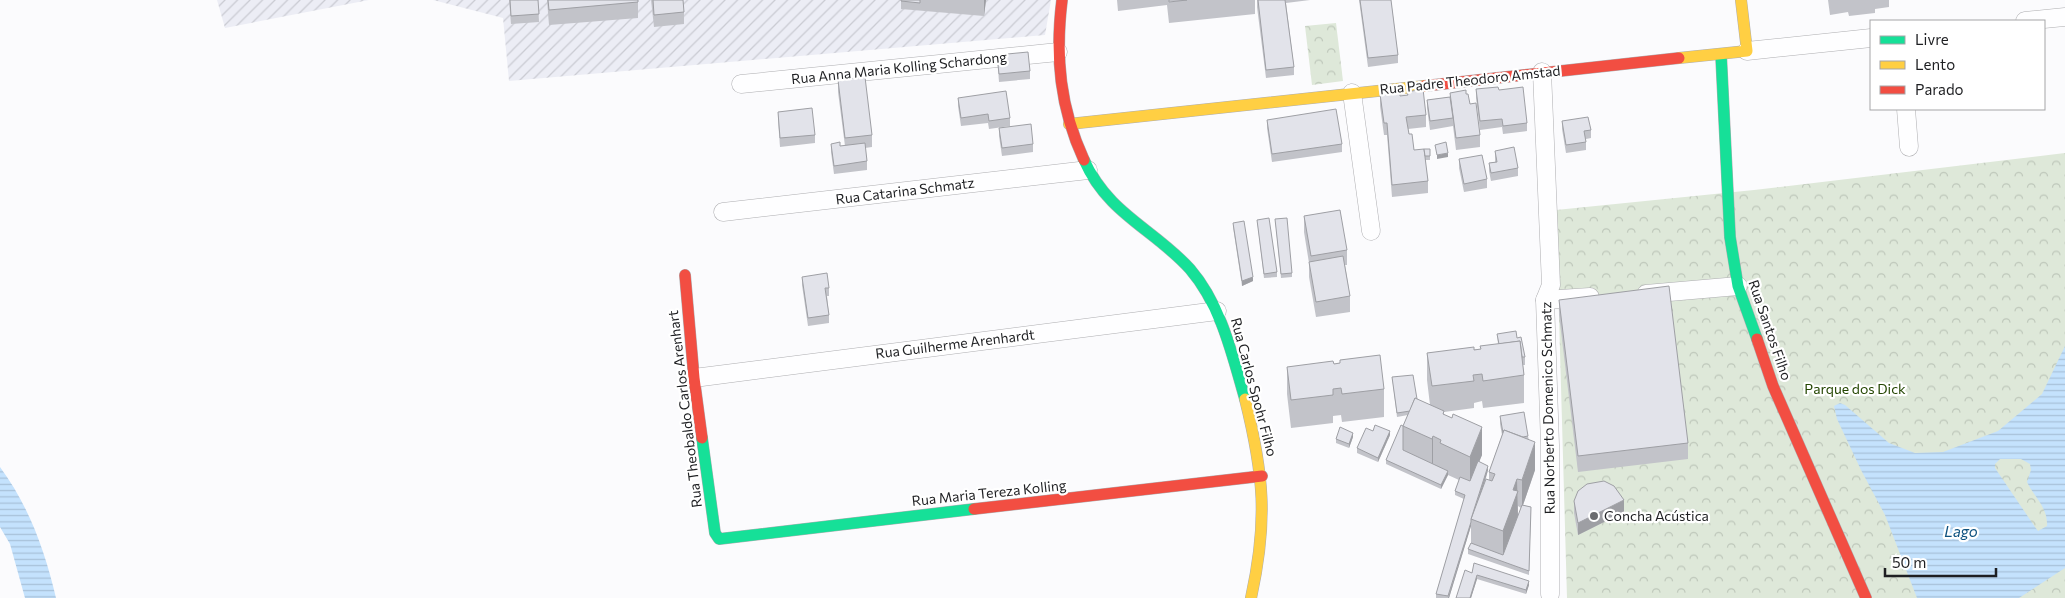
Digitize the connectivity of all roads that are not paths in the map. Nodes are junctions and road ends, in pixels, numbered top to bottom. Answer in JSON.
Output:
{"nodes":[{"id":1,"x":1062,"y":0,"type":"edge"},
{"id":2,"x":1741,"y":0,"type":"edge"},
{"id":3,"x":2065,"y":17,"type":"edge"},
{"id":4,"x":2035,"y":20,"type":"edge"},
{"id":5,"x":1870,"y":38,"type":"edge"},
{"id":6,"x":1747,"y":51,"type":"junction"},
{"id":7,"x":1058,"y":52,"type":"junction"},
{"id":8,"x":1721,"y":54,"type":"junction"},
{"id":9,"x":1542,"y":72,"type":"junction"},
{"id":10,"x":741,"y":84,"type":"dead end"},
{"id":11,"x":1352,"y":93,"type":"junction"},
{"id":12,"x":1906,"y":110,"type":"edge"},
{"id":13,"x":1069,"y":124,"type":"junction"},
{"id":14,"x":1909,"y":147,"type":"dead end"},
{"id":15,"x":1088,"y":170,"type":"junction"},
{"id":16,"x":723,"y":212,"type":"dead end"},
{"id":17,"x":1371,"y":231,"type":"dead end"},
{"id":18,"x":685,"y":275,"type":"dead end"},
{"id":19,"x":1738,"y":286,"type":"junction"},
{"id":20,"x":1633,"y":295,"type":"edge"},
{"id":21,"x":1604,"y":296,"type":"edge"},
{"id":22,"x":1545,"y":300,"type":"junction"},
{"id":23,"x":1217,"y":311,"type":"junction"},
{"id":24,"x":694,"y":378,"type":"junction"},
{"id":25,"x":1262,"y":476,"type":"junction"},
{"id":26,"x":719,"y":539,"type":"joint"},
{"id":27,"x":1550,"y":594,"type":"dead end"},
{"id":28,"x":1250,"y":598,"type":"edge"},
{"id":29,"x":1866,"y":598,"type":"edge"}],
"edges":[{"from":1,"to":7,"type":"street","name":"Rua Carlos Spohr Filho"},
{"from":2,"to":6,"type":"street"},
{"from":3,"to":4,"type":"street"},
{"from":5,"to":6,"type":"street","name":"Rua Padre Theodoro Amstad"},
{"from":6,"to":8,"type":"street","name":"Rua Padre Theodoro Amstad"},
{"from":7,"to":10,"type":"street","name":"Rua Anna Maria Kolling Schardong"},
{"from":7,"to":13,"type":"street","name":"Rua Carlos Spohr Filho"},
{"from":8,"to":9,"type":"street","name":"Rua Padre Theodoro Amstad"},
{"from":8,"to":19,"type":"street","name":"Rua Santos Filho"},
{"from":9,"to":11,"type":"street","name":"Rua Padre Theodoro Amstad"},
{"from":9,"to":22,"type":"street","name":"Rua Norberto Domenico Schmatz"},
{"from":11,"to":13,"type":"street","name":"Rua Padre Theodoro Amstad"},
{"from":11,"to":17,"type":"street"},
{"from":12,"to":14,"type":"street"},
{"from":13,"to":15,"type":"street","name":"Rua Carlos Spohr Filho"},
{"from":15,"to":16,"type":"street","name":"Rua Catarina Schmatz"},
{"from":15,"to":23,"type":"street","name":"Rua Carlos Spohr Filho"},
{"from":18,"to":24,"type":"street","name":"Rua Theobaldo Carlos Arenhart"},
{"from":19,"to":20,"type":"street"},
{"from":19,"to":29,"type":"street","name":"Rua Santos Filho"},
{"from":21,"to":22,"type":"street"},
{"from":22,"to":27,"type":"street","name":"Rua Norberto Domenico Schmatz"},
{"from":23,"to":24,"type":"street","name":"Rua Guilherme Arenhardt"},
{"from":23,"to":25,"type":"street","name":"Rua Carlos Spohr Filho"},
{"from":24,"to":26,"type":"street","name":"Rua Theobaldo Carlos Arenhart"},
{"from":25,"to":26,"type":"street","name":"Rua Maria Tereza Kolling"},
{"from":25,"to":28,"type":"street","name":"Rua Carlos Spohr Filho"}]}
